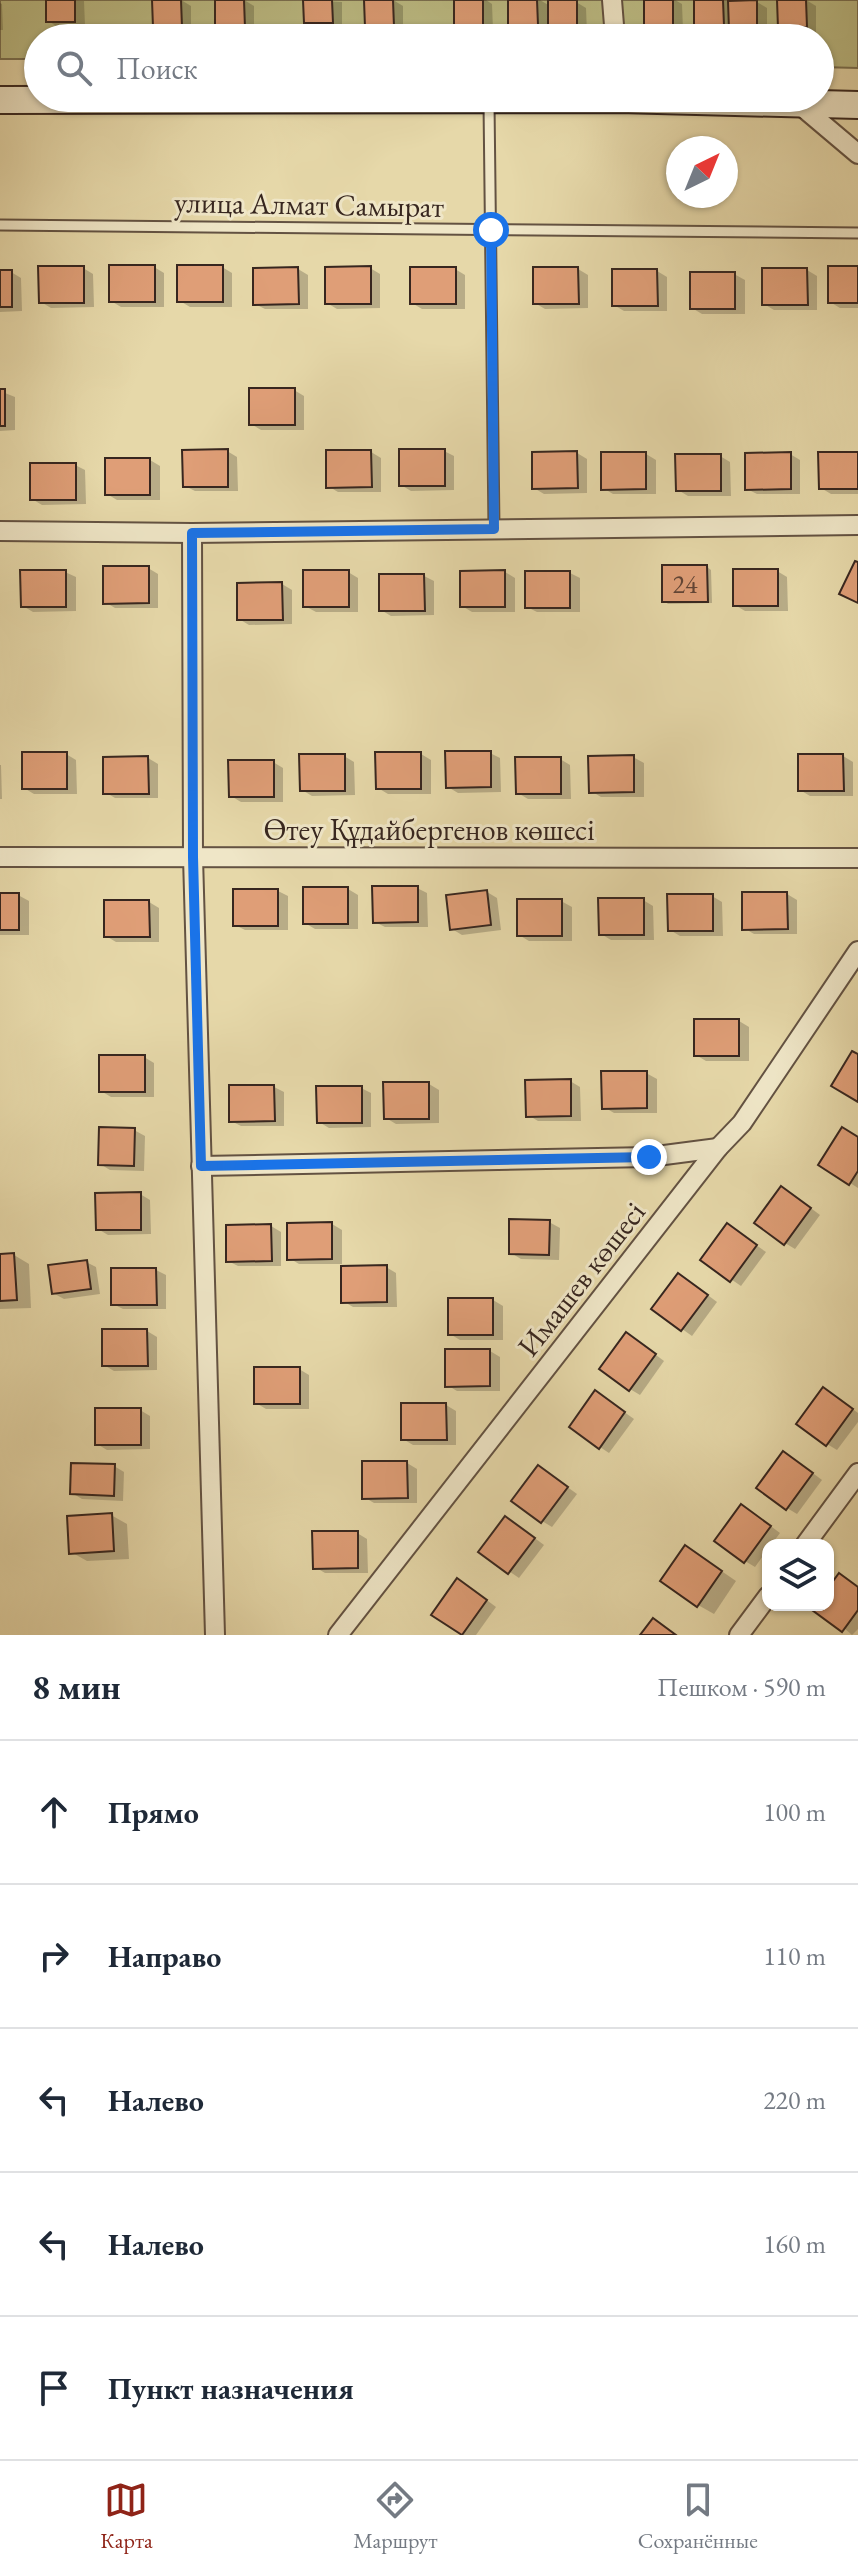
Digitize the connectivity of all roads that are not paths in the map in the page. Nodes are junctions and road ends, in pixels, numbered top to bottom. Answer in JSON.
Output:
{"nodes":[{"id":1,"x":612,"y":0,"type":"edge"},
{"id":2,"x":614,"y":24,"type":"edge"},
{"id":3,"x":0,"y":100,"type":"edge"},
{"id":4,"x":24,"y":100,"type":"edge"},
{"id":5,"x":834,"y":105,"type":"edge"},
{"id":6,"x":858,"y":105,"type":"edge"},
{"id":7,"x":489,"y":112,"type":"edge"},
{"id":8,"x":808,"y":112,"type":"edge"},
{"id":9,"x":858,"y":154,"type":"edge"},
{"id":10,"x":0,"y":225,"type":"edge"},
{"id":11,"x":491,"y":230,"type":"junction"},
{"id":12,"x":858,"y":233,"type":"edge"},
{"id":13,"x":858,"y":525,"type":"edge"},
{"id":14,"x":494,"y":529,"type":"junction"},
{"id":15,"x":0,"y":531,"type":"edge"},
{"id":16,"x":192,"y":533,"type":"junction"},
{"id":17,"x":0,"y":857,"type":"edge"},
{"id":18,"x":193,"y":857,"type":"junction"},
{"id":19,"x":858,"y":858,"type":"edge"},
{"id":20,"x":858,"y":951,"type":"edge"},
{"id":21,"x":718,"y":1148,"type":"junction"},
{"id":22,"x":201,"y":1166,"type":"junction"},
{"id":23,"x":858,"y":1473,"type":"edge"},
{"id":24,"x":809,"y":1539,"type":"edge"},
{"id":25,"x":762,"y":1604,"type":"edge"},
{"id":26,"x":215,"y":1635,"type":"edge"},
{"id":27,"x":338,"y":1635,"type":"edge"},
{"id":28,"x":739,"y":1635,"type":"edge"}],
"edges":[{"from":1,"to":2,"type":"street"},
{"from":3,"to":4,"type":"street"},
{"from":5,"to":6,"type":"street"},
{"from":7,"to":11,"type":"lane"},
{"from":8,"to":9,"type":"street"},
{"from":10,"to":11,"type":"lane","name":"улица Алмат Самырат"},
{"from":11,"to":12,"type":"lane","name":"улица Алмат Самырат"},
{"from":11,"to":14,"type":"lane"},
{"from":13,"to":14,"type":"street"},
{"from":14,"to":16,"type":"street"},
{"from":15,"to":16,"type":"street"},
{"from":16,"to":18,"type":"street"},
{"from":17,"to":18,"type":"street","name":"Өтеу Құдайбергенов көшесі"},
{"from":18,"to":19,"type":"street","name":"Өтеу Құдайбергенов көшесі"},
{"from":18,"to":22,"type":"street"},
{"from":20,"to":21,"type":"street","name":"Имашев көшесі"},
{"from":21,"to":22,"type":"street"},
{"from":21,"to":27,"type":"street","name":"Имашев көшесі"},
{"from":22,"to":26,"type":"street"},
{"from":23,"to":24,"type":"street"},
{"from":25,"to":28,"type":"street"}]}
